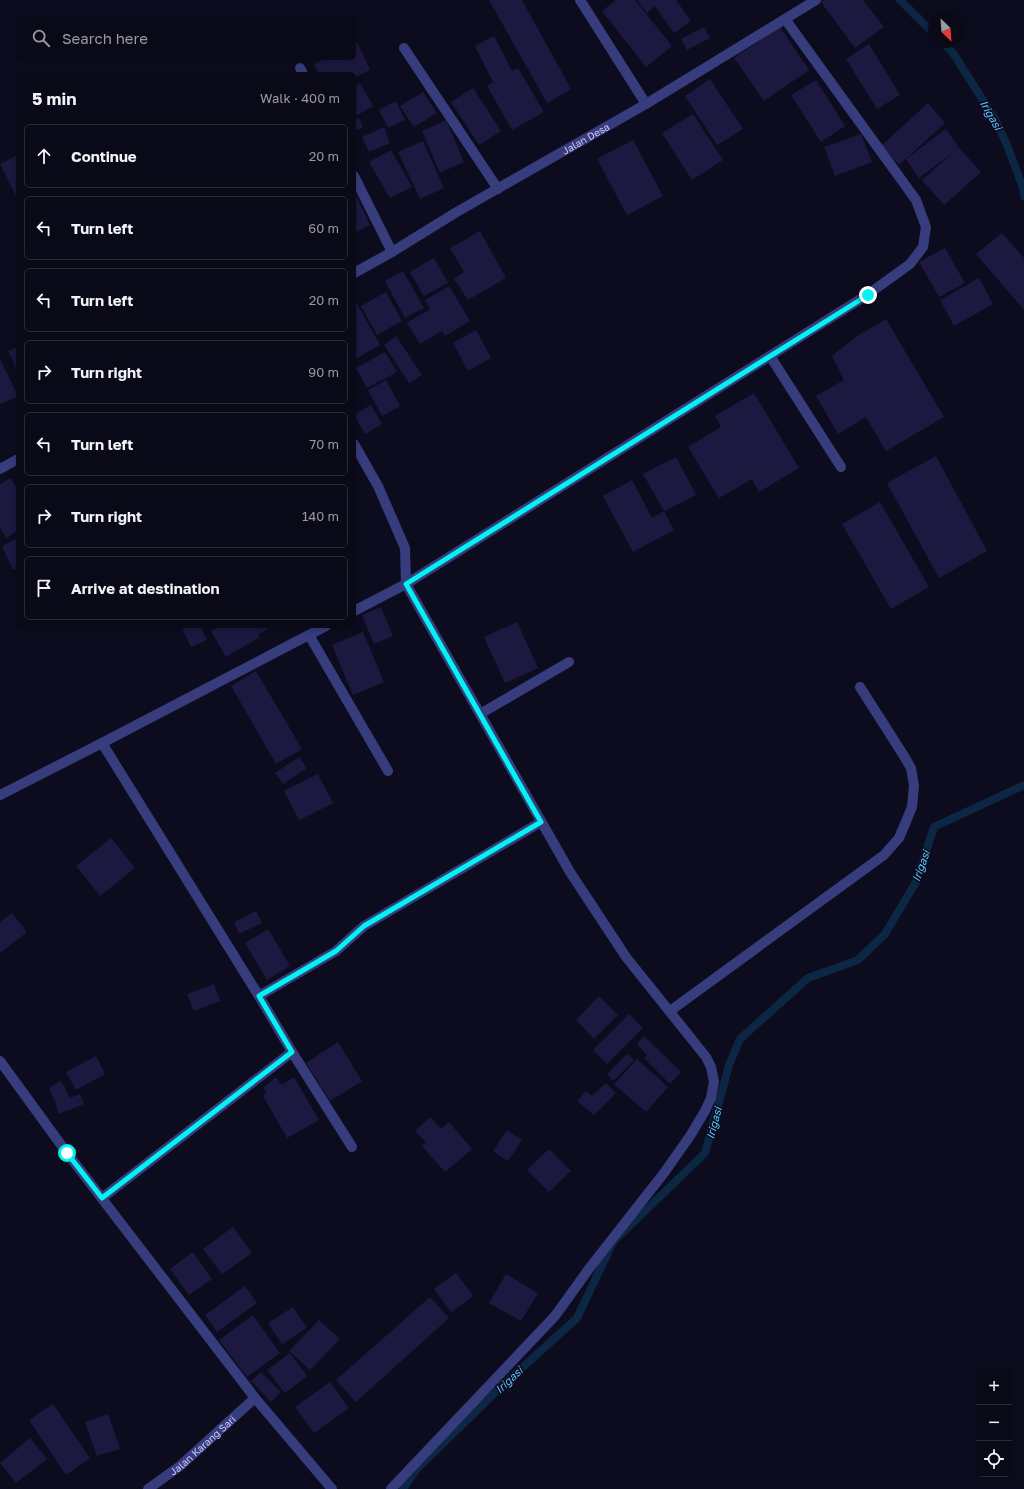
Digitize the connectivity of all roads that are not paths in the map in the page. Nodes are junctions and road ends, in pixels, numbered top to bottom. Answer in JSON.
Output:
{"nodes":[{"id":1,"x":580,"y":0,"type":"edge"},
{"id":2,"x":816,"y":0,"type":"edge"},
{"id":3,"x":785,"y":19,"type":"junction"},
{"id":4,"x":404,"y":48,"type":"dead end"},
{"id":5,"x":646,"y":104,"type":"junction"},
{"id":6,"x":356,"y":180,"type":"edge"},
{"id":7,"x":498,"y":189,"type":"junction"},
{"id":8,"x":392,"y":252,"type":"junction"},
{"id":9,"x":356,"y":272,"type":"edge"},
{"id":10,"x":770,"y":356,"type":"junction"},
{"id":11,"x":356,"y":448,"type":"edge"},
{"id":12,"x":16,"y":460,"type":"edge"},
{"id":13,"x":841,"y":467,"type":"dead end"},
{"id":14,"x":0,"y":470,"type":"edge"},
{"id":15,"x":406,"y":584,"type":"junction"},
{"id":16,"x":356,"y":610,"type":"edge"},
{"id":17,"x":322,"y":628,"type":"edge"},
{"id":18,"x":309,"y":635,"type":"junction"},
{"id":19,"x":569,"y":662,"type":"dead end"},
{"id":20,"x":860,"y":687,"type":"dead end"},
{"id":21,"x":480,"y":714,"type":"junction"},
{"id":22,"x":102,"y":743,"type":"junction"},
{"id":23,"x":388,"y":771,"type":"dead end"},
{"id":24,"x":0,"y":795,"type":"edge"},
{"id":25,"x":541,"y":822,"type":"junction"},
{"id":26,"x":259,"y":996,"type":"junction"},
{"id":27,"x":670,"y":1011,"type":"junction"},
{"id":28,"x":292,"y":1052,"type":"junction"},
{"id":29,"x":0,"y":1061,"type":"edge"},
{"id":30,"x":352,"y":1147,"type":"dead end"},
{"id":31,"x":102,"y":1198,"type":"junction"},
{"id":32,"x":255,"y":1398,"type":"junction"},
{"id":33,"x":148,"y":1489,"type":"edge"},
{"id":34,"x":332,"y":1489,"type":"edge"},
{"id":35,"x":391,"y":1489,"type":"edge"}],
"edges":[{"from":1,"to":5,"type":"street"},
{"from":2,"to":3,"type":"street","name":"Jalan Desa"},
{"from":3,"to":5,"type":"street","name":"Jalan Desa"},
{"from":3,"to":10,"type":"street"},
{"from":4,"to":7,"type":"street"},
{"from":5,"to":7,"type":"street","name":"Jalan Desa"},
{"from":6,"to":8,"type":"street"},
{"from":7,"to":8,"type":"street","name":"Jalan Desa"},
{"from":8,"to":9,"type":"street","name":"Jalan Desa"},
{"from":10,"to":13,"type":"street"},
{"from":10,"to":15,"type":"street"},
{"from":11,"to":15,"type":"street"},
{"from":12,"to":14,"type":"street"},
{"from":15,"to":16,"type":"street"},
{"from":15,"to":21,"type":"street"},
{"from":17,"to":18,"type":"street"},
{"from":18,"to":22,"type":"street"},
{"from":18,"to":23,"type":"street"},
{"from":19,"to":21,"type":"street"},
{"from":20,"to":27,"type":"street"},
{"from":21,"to":25,"type":"street"},
{"from":22,"to":24,"type":"street"},
{"from":22,"to":26,"type":"street"},
{"from":25,"to":26,"type":"street"},
{"from":25,"to":27,"type":"street"},
{"from":26,"to":28,"type":"street"},
{"from":27,"to":35,"type":"street"},
{"from":28,"to":30,"type":"street"},
{"from":28,"to":31,"type":"street"},
{"from":29,"to":31,"type":"street"},
{"from":31,"to":32,"type":"street"},
{"from":32,"to":33,"type":"street","name":"Jalan Karang Sari"},
{"from":32,"to":34,"type":"street"}]}
